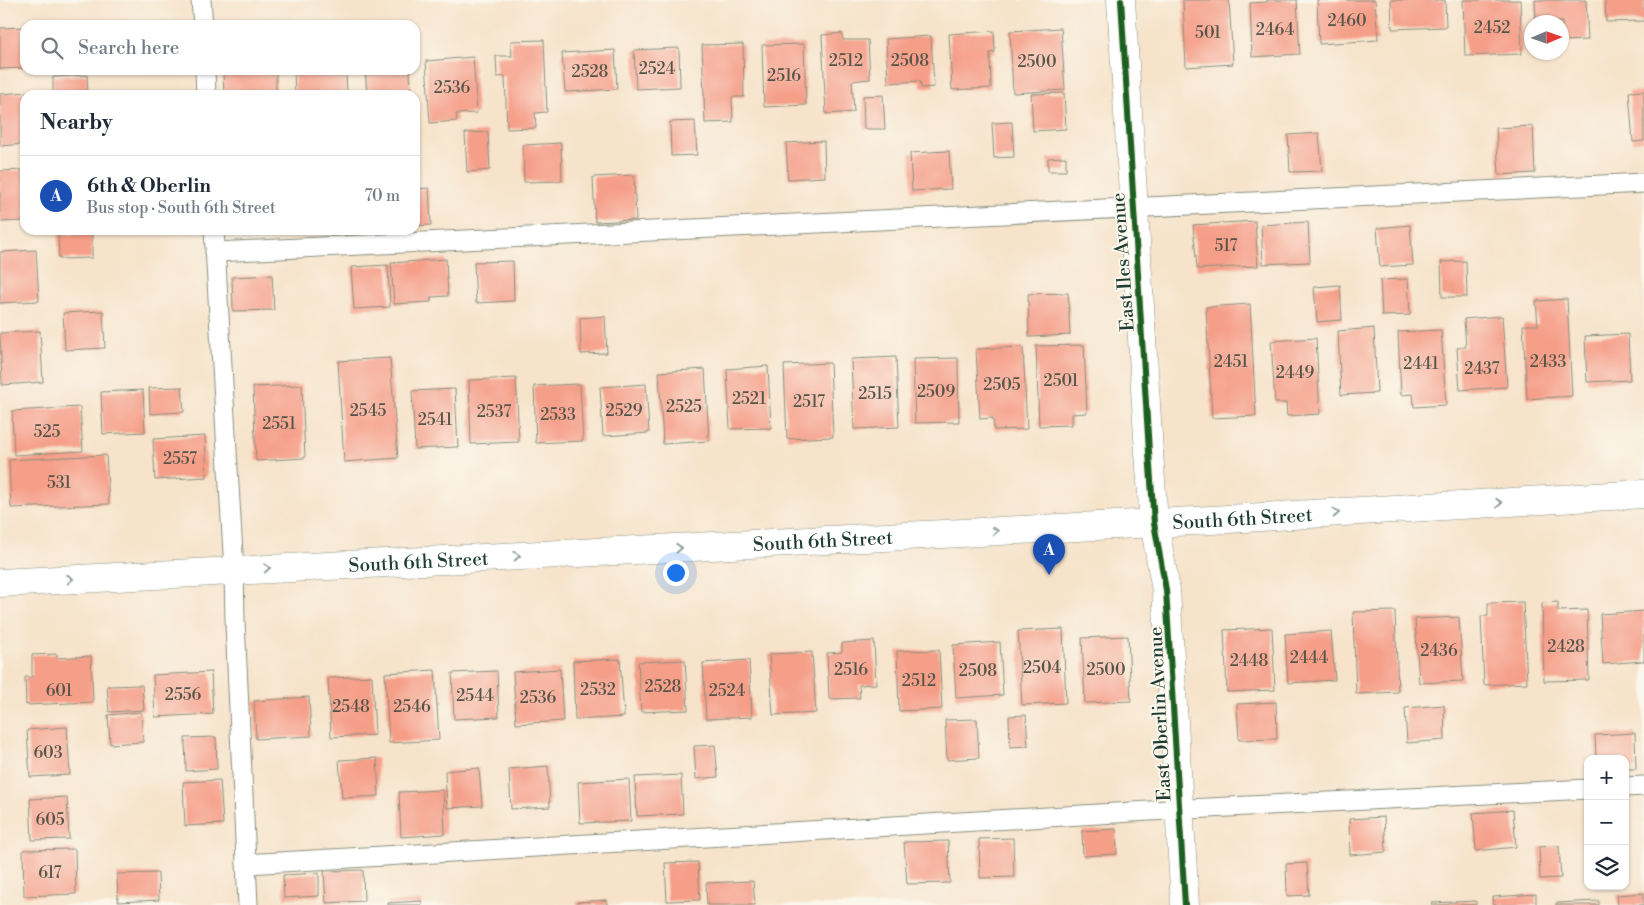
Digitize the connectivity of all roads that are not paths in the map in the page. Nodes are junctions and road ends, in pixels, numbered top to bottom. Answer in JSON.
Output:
{"nodes":[{"id":1,"x":201,"y":0,"type":"edge"},
{"id":2,"x":1121,"y":0,"type":"edge"},
{"id":3,"x":203,"y":20,"type":"edge"},
{"id":4,"x":205,"y":75,"type":"edge"},
{"id":5,"x":206,"y":90,"type":"edge"},
{"id":6,"x":1644,"y":183,"type":"edge"},
{"id":7,"x":1133,"y":207,"type":"junction"},
{"id":8,"x":214,"y":235,"type":"edge"},
{"id":9,"x":215,"y":252,"type":"junction"},
{"id":10,"x":1644,"y":494,"type":"edge"},
{"id":11,"x":1154,"y":523,"type":"junction"},
{"id":12,"x":234,"y":570,"type":"junction"},
{"id":13,"x":0,"y":583,"type":"edge"},
{"id":14,"x":1644,"y":786,"type":"edge"},
{"id":15,"x":1629,"y":787,"type":"edge"},
{"id":16,"x":1584,"y":789,"type":"edge"},
{"id":17,"x":1179,"y":809,"type":"junction"},
{"id":18,"x":246,"y":864,"type":"junction"},
{"id":19,"x":248,"y":905,"type":"edge"},
{"id":20,"x":1185,"y":905,"type":"edge"}],
"edges":[{"from":1,"to":3,"type":"lane"},
{"from":2,"to":7,"type":"main road","name":"East Iles Avenue"},
{"from":4,"to":5,"type":"lane"},
{"from":6,"to":7,"type":"lane"},
{"from":7,"to":9,"type":"lane"},
{"from":7,"to":11,"type":"main road","name":"East Iles Avenue"},
{"from":8,"to":9,"type":"lane"},
{"from":9,"to":12,"type":"lane"},
{"from":11,"to":10,"type":"main road","name":"South 6th Street","one_way":true},
{"from":12,"to":11,"type":"main road","name":"South 6th Street","one_way":true},
{"from":11,"to":17,"type":"main road","name":"East Oberlin Avenue"},
{"from":13,"to":12,"type":"main road","name":"South 6th Street","one_way":true},
{"from":12,"to":18,"type":"lane"},
{"from":14,"to":15,"type":"lane"},
{"from":16,"to":17,"type":"lane"},
{"from":17,"to":18,"type":"lane"},
{"from":17,"to":20,"type":"main road","name":"East Oberlin Avenue"},
{"from":18,"to":19,"type":"lane"}]}
